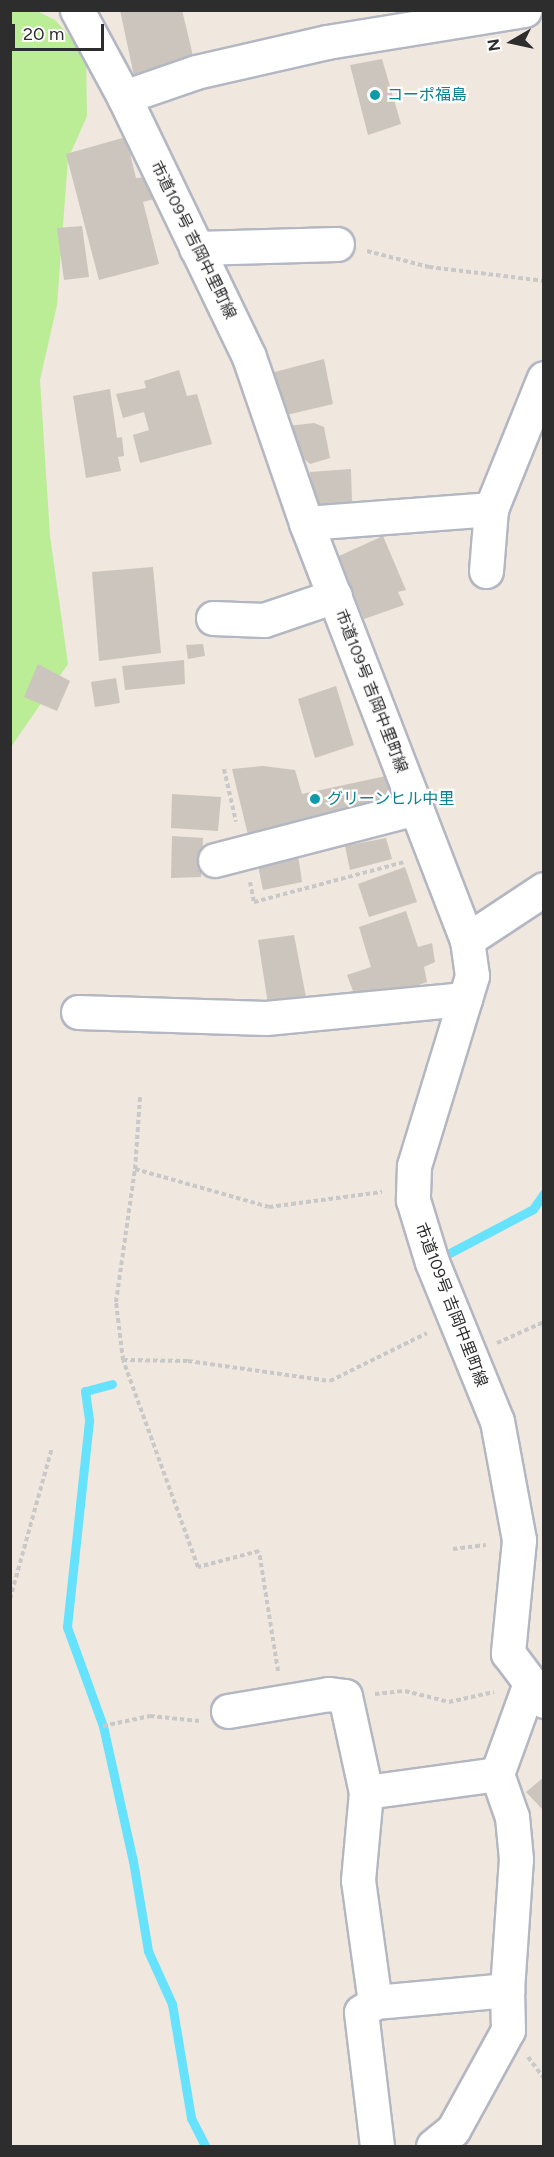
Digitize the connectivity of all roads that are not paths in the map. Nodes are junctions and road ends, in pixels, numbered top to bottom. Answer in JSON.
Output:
{"nodes":[{"id":1,"x":76,"y":10,"type":"edge"},
{"id":2,"x":524,"y":10,"type":"edge"},
{"id":3,"x":436,"y":17,"type":"edge"},
{"id":4,"x":124,"y":97,"type":"junction"},
{"id":5,"x":337,"y":244,"type":"road end"},
{"id":6,"x":196,"y":248,"type":"junction"},
{"id":7,"x":543,"y":378,"type":"edge"},
{"id":8,"x":491,"y":509,"type":"junction"},
{"id":9,"x":306,"y":523,"type":"junction"},
{"id":10,"x":486,"y":571,"type":"dead end"},
{"id":11,"x":335,"y":596,"type":"junction"},
{"id":12,"x":213,"y":618,"type":"dead end"},
{"id":13,"x":416,"y":808,"type":"junction"},
{"id":14,"x":229,"y":856,"type":"road end"},
{"id":15,"x":543,"y":889,"type":"edge"},
{"id":16,"x":467,"y":940,"type":"junction"},
{"id":17,"x":465,"y":999,"type":"junction"},
{"id":18,"x":78,"y":1012,"type":"dead end"},
{"id":19,"x":537,"y":1692,"type":"edge"},
{"id":20,"x":228,"y":1711,"type":"road end"},
{"id":21,"x":497,"y":1774,"type":"junction"},
{"id":22,"x":366,"y":1792,"type":"junction"},
{"id":23,"x":507,"y":1990,"type":"junction"},
{"id":24,"x":375,"y":2002,"type":"junction"},
{"id":25,"x":377,"y":2146,"type":"edge"},
{"id":26,"x":434,"y":2146,"type":"edge"}],
"edges":[{"from":1,"to":4,"type":"street","name":"市道109号 吉岡中里町線"},
{"from":2,"to":3,"type":"street"},
{"from":3,"to":4,"type":"street"},
{"from":4,"to":6,"type":"street","name":"市道109号 吉岡中里町線"},
{"from":5,"to":6,"type":"street"},
{"from":6,"to":9,"type":"street","name":"市道109号 吉岡中里町線"},
{"from":7,"to":8,"type":"street"},
{"from":8,"to":9,"type":"street"},
{"from":8,"to":10,"type":"street"},
{"from":9,"to":11,"type":"street","name":"市道109号 吉岡中里町線"},
{"from":11,"to":12,"type":"street"},
{"from":11,"to":13,"type":"street","name":"市道109号 吉岡中里町線"},
{"from":13,"to":14,"type":"street"},
{"from":13,"to":16,"type":"street","name":"市道109号 吉岡中里町線"},
{"from":15,"to":16,"type":"street"},
{"from":16,"to":17,"type":"street","name":"市道109号 吉岡中里町線"},
{"from":17,"to":18,"type":"street"},
{"from":17,"to":19,"type":"street","name":"市道109号 吉岡中里町線"},
{"from":19,"to":21,"type":"street"},
{"from":20,"to":22,"type":"street"},
{"from":21,"to":22,"type":"street"},
{"from":21,"to":23,"type":"street"},
{"from":22,"to":24,"type":"street"},
{"from":23,"to":24,"type":"street"},
{"from":23,"to":26,"type":"street"},
{"from":24,"to":25,"type":"street"}]}
